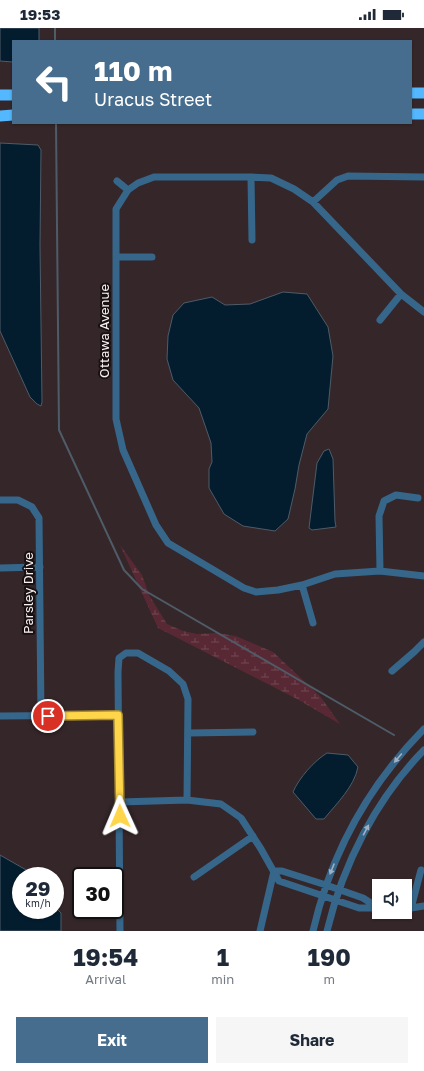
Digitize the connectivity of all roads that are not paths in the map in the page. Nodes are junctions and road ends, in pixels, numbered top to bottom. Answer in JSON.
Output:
{"nodes":[{"id":1,"x":412,"y":93,"type":"edge"},
{"id":2,"x":424,"y":93,"type":"edge"},
{"id":3,"x":0,"y":95,"type":"edge"},
{"id":4,"x":12,"y":95,"type":"edge"},
{"id":5,"x":412,"y":114,"type":"edge"},
{"id":6,"x":424,"y":114,"type":"edge"},
{"id":7,"x":0,"y":116,"type":"edge"},
{"id":8,"x":12,"y":116,"type":"edge"},
{"id":9,"x":251,"y":177,"type":"junction"},
{"id":10,"x":424,"y":177,"type":"edge"},
{"id":11,"x":117,"y":181,"type":"dead end"},
{"id":12,"x":128,"y":190,"type":"junction"},
{"id":13,"x":313,"y":202,"type":"junction"},
{"id":14,"x":252,"y":240,"type":"dead end"},
{"id":15,"x":116,"y":257,"type":"junction"},
{"id":16,"x":152,"y":257,"type":"dead end"},
{"id":17,"x":401,"y":294,"type":"junction"},
{"id":18,"x":424,"y":312,"type":"edge"},
{"id":19,"x":380,"y":320,"type":"dead end"},
{"id":20,"x":418,"y":498,"type":"dead end"},
{"id":21,"x":0,"y":500,"type":"edge"},
{"id":22,"x":40,"y":567,"type":"junction"},
{"id":23,"x":0,"y":568,"type":"edge"},
{"id":24,"x":380,"y":571,"type":"junction"},
{"id":25,"x":424,"y":576,"type":"edge"},
{"id":26,"x":302,"y":584,"type":"junction"},
{"id":27,"x":313,"y":623,"type":"dead end"},
{"id":28,"x":424,"y":642,"type":"edge"},
{"id":29,"x":392,"y":671,"type":"dead end"},
{"id":30,"x":118,"y":715,"type":"junction"},
{"id":31,"x":0,"y":716,"type":"edge"},
{"id":32,"x":41,"y":716,"type":"junction"},
{"id":33,"x":424,"y":729,"type":"edge"},
{"id":34,"x":253,"y":732,"type":"dead end"},
{"id":35,"x":188,"y":733,"type":"junction"},
{"id":36,"x":424,"y":750,"type":"edge"},
{"id":37,"x":187,"y":800,"type":"junction"},
{"id":38,"x":120,"y":802,"type":"junction"},
{"id":39,"x":253,"y":836,"type":"junction"},
{"id":40,"x":421,"y":870,"type":"dead end"},
{"id":41,"x":274,"y":871,"type":"junction"},
{"id":42,"x":194,"y":877,"type":"dead end"},
{"id":43,"x":326,"y":885,"type":"junction"},
{"id":44,"x":340,"y":890,"type":"junction"},
{"id":45,"x":322,"y":895,"type":"junction"},
{"id":46,"x":412,"y":896,"type":"edge"},
{"id":47,"x":336,"y":900,"type":"junction"},
{"id":48,"x":372,"y":904,"type":"edge"},
{"id":49,"x":424,"y":906,"type":"edge"},
{"id":50,"x":372,"y":908,"type":"edge"},
{"id":51,"x":412,"y":908,"type":"edge"},
{"id":52,"x":120,"y":931,"type":"edge"},
{"id":53,"x":260,"y":931,"type":"edge"},
{"id":54,"x":313,"y":931,"type":"edge"},
{"id":55,"x":327,"y":931,"type":"edge"}],
"edges":[{"from":1,"to":2,"type":"highway"},
{"from":3,"to":4,"type":"highway"},
{"from":5,"to":6,"type":"highway"},
{"from":7,"to":8,"type":"highway"},
{"from":9,"to":12,"type":"street","name":"Ottawa Avenue"},
{"from":9,"to":13,"type":"street","name":"Ottawa Avenue"},
{"from":9,"to":14,"type":"street"},
{"from":10,"to":13,"type":"street"},
{"from":11,"to":12,"type":"street"},
{"from":12,"to":15,"type":"street","name":"Ottawa Avenue"},
{"from":13,"to":17,"type":"street","name":"Ottawa Avenue"},
{"from":15,"to":16,"type":"street"},
{"from":15,"to":26,"type":"street","name":"Ottawa Avenue"},
{"from":17,"to":18,"type":"street","name":"Ottawa Avenue"},
{"from":17,"to":19,"type":"street"},
{"from":20,"to":24,"type":"street"},
{"from":21,"to":22,"type":"street","name":"Parsley Drive"},
{"from":22,"to":23,"type":"street"},
{"from":22,"to":32,"type":"street","name":"Parsley Drive"},
{"from":24,"to":25,"type":"street","name":"Ottawa Avenue"},
{"from":24,"to":26,"type":"street","name":"Ottawa Avenue"},
{"from":26,"to":27,"type":"street"},
{"from":28,"to":29,"type":"street"},
{"from":30,"to":32,"type":"street"},
{"from":30,"to":35,"type":"street"},
{"from":30,"to":38,"type":"street"},
{"from":31,"to":32,"type":"street"},
{"from":33,"to":43,"type":"street","one_way":true},
{"from":34,"to":35,"type":"street"},
{"from":35,"to":37,"type":"street"},
{"from":44,"to":36,"type":"street","one_way":true},
{"from":37,"to":38,"type":"street"},
{"from":37,"to":39,"type":"street"},
{"from":38,"to":52,"type":"street"},
{"from":39,"to":41,"type":"street"},
{"from":39,"to":42,"type":"street"},
{"from":40,"to":46,"type":"street"},
{"from":41,"to":43,"type":"street"},
{"from":41,"to":45,"type":"street"},
{"from":41,"to":53,"type":"street"},
{"from":43,"to":44,"type":"street"},
{"from":43,"to":45,"type":"street"},
{"from":44,"to":47,"type":"street"},
{"from":44,"to":48,"type":"street"},
{"from":45,"to":47,"type":"street"},
{"from":45,"to":54,"type":"street"},
{"from":47,"to":50,"type":"street"},
{"from":47,"to":55,"type":"street"},
{"from":49,"to":51,"type":"street"}]}
